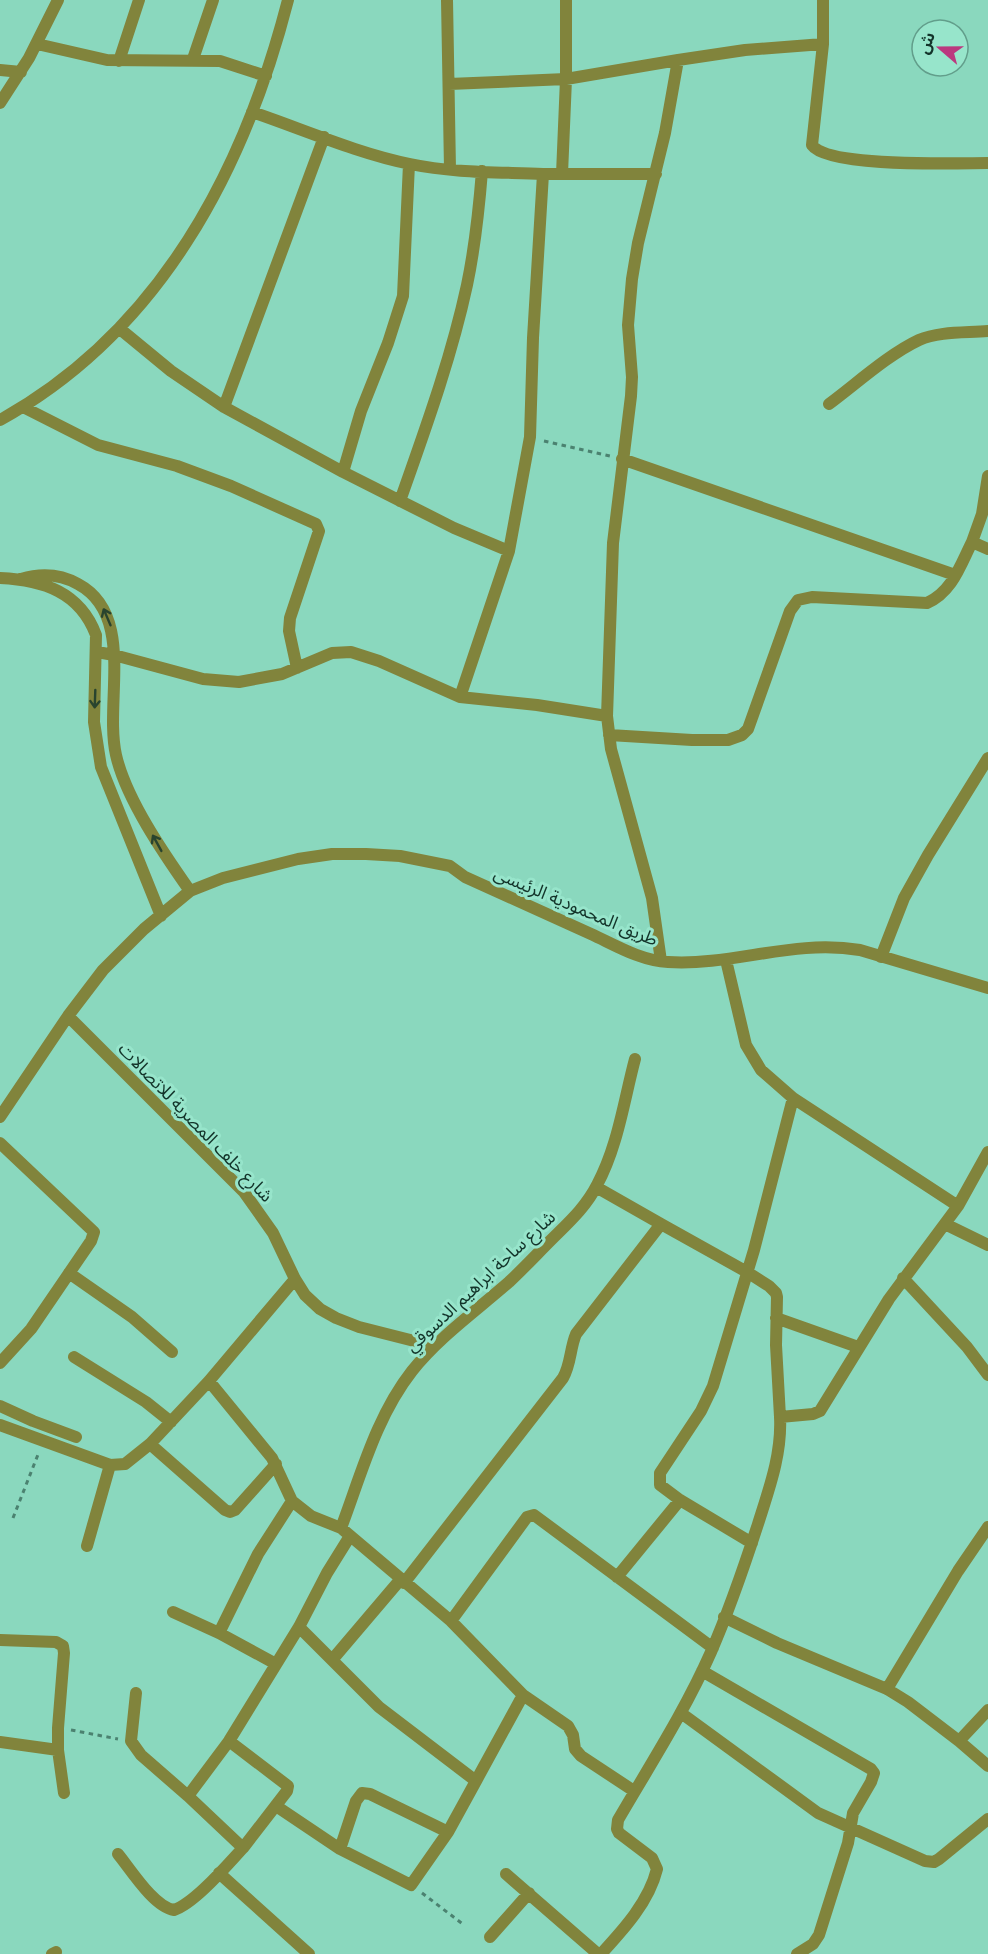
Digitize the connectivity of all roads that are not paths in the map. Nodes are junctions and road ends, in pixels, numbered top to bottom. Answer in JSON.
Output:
{"nodes":[{"id":1,"x":58,"y":0,"type":"edge"},
{"id":2,"x":139,"y":0,"type":"edge"},
{"id":3,"x":213,"y":0,"type":"edge"},
{"id":4,"x":288,"y":0,"type":"edge"},
{"id":5,"x":447,"y":0,"type":"edge"},
{"id":6,"x":566,"y":0,"type":"edge"},
{"id":7,"x":823,"y":0,"type":"edge"},
{"id":8,"x":37,"y":44,"type":"junction"},
{"id":9,"x":824,"y":44,"type":"junction"},
{"id":10,"x":194,"y":59,"type":"junction"},
{"id":11,"x":678,"y":60,"type":"junction"},
{"id":12,"x":119,"y":61,"type":"junction"},
{"id":13,"x":0,"y":70,"type":"edge"},
{"id":14,"x":21,"y":72,"type":"junction"},
{"id":15,"x":266,"y":76,"type":"junction"},
{"id":16,"x":566,"y":79,"type":"junction"},
{"id":17,"x":449,"y":84,"type":"junction"},
{"id":18,"x":0,"y":103,"type":"edge"},
{"id":19,"x":252,"y":112,"type":"junction"},
{"id":20,"x":324,"y":137,"type":"junction"},
{"id":21,"x":988,"y":163,"type":"edge"},
{"id":22,"x":409,"y":164,"type":"junction"},
{"id":23,"x":450,"y":170,"type":"junction"},
{"id":24,"x":482,"y":171,"type":"junction"},
{"id":25,"x":543,"y":174,"type":"junction"},
{"id":26,"x":562,"y":174,"type":"junction"},
{"id":27,"x":656,"y":174,"type":"junction"},
{"id":28,"x":120,"y":329,"type":"junction"},
{"id":29,"x":988,"y":331,"type":"edge"},
{"id":30,"x":829,"y":404,"type":"dead end"},
{"id":31,"x":224,"y":406,"type":"junction"},
{"id":32,"x":23,"y":407,"type":"junction"},
{"id":33,"x":0,"y":420,"type":"edge"},
{"id":34,"x":622,"y":459,"type":"junction"},
{"id":35,"x":343,"y":472,"type":"junction"},
{"id":36,"x":988,"y":476,"type":"edge"},
{"id":37,"x":400,"y":501,"type":"junction"},
{"id":38,"x":972,"y":542,"type":"junction"},
{"id":39,"x":988,"y":549,"type":"edge"},
{"id":40,"x":508,"y":551,"type":"junction"},
{"id":41,"x":956,"y":575,"type":"junction"},
{"id":42,"x":0,"y":578,"type":"edge"},
{"id":43,"x":21,"y":579,"type":"junction"},
{"id":44,"x":97,"y":652,"type":"junction"},
{"id":45,"x":114,"y":655,"type":"junction"},
{"id":46,"x":297,"y":668,"type":"junction"},
{"id":47,"x":460,"y":697,"type":"junction"},
{"id":48,"x":607,"y":716,"type":"junction"},
{"id":49,"x":609,"y":735,"type":"junction"},
{"id":50,"x":988,"y":758,"type":"edge"},
{"id":51,"x":190,"y":891,"type":"junction"},
{"id":52,"x":161,"y":916,"type":"junction"},
{"id":53,"x":880,"y":957,"type":"junction"},
{"id":54,"x":726,"y":960,"type":"junction"},
{"id":55,"x":661,"y":961,"type":"junction"},
{"id":56,"x":988,"y":988,"type":"edge"},
{"id":57,"x":68,"y":1016,"type":"junction"},
{"id":58,"x":635,"y":1059,"type":"dead end"},
{"id":59,"x":793,"y":1098,"type":"junction"},
{"id":60,"x":0,"y":1117,"type":"edge"},
{"id":61,"x":0,"y":1143,"type":"edge"},
{"id":62,"x":988,"y":1152,"type":"edge"},
{"id":63,"x":597,"y":1187,"type":"junction"},
{"id":64,"x":958,"y":1206,"type":"junction"},
{"id":65,"x":661,"y":1224,"type":"junction"},
{"id":66,"x":945,"y":1224,"type":"junction"},
{"id":67,"x":988,"y":1245,"type":"edge"},
{"id":68,"x":747,"y":1272,"type":"junction"},
{"id":69,"x":69,"y":1273,"type":"junction"},
{"id":70,"x":903,"y":1278,"type":"junction"},
{"id":71,"x":295,"y":1279,"type":"junction"},
{"id":72,"x":776,"y":1318,"type":"junction"},
{"id":73,"x":434,"y":1346,"type":"junction"},
{"id":74,"x":858,"y":1347,"type":"junction"},
{"id":75,"x":172,"y":1352,"type":"dead end"},
{"id":76,"x":74,"y":1357,"type":"dead end"},
{"id":77,"x":0,"y":1363,"type":"edge"},
{"id":78,"x":988,"y":1375,"type":"edge"},
{"id":79,"x":209,"y":1381,"type":"junction"},
{"id":80,"x":0,"y":1406,"type":"edge"},
{"id":81,"x":780,"y":1417,"type":"junction"},
{"id":82,"x":171,"y":1422,"type":"junction"},
{"id":83,"x":0,"y":1425,"type":"edge"},
{"id":84,"x":76,"y":1437,"type":"dead end"},
{"id":85,"x":150,"y":1444,"type":"junction"},
{"id":86,"x":276,"y":1464,"type":"junction"},
{"id":87,"x":110,"y":1465,"type":"junction"},
{"id":88,"x":680,"y":1500,"type":"junction"},
{"id":89,"x":292,"y":1501,"type":"junction"},
{"id":90,"x":988,"y":1527,"type":"edge"},
{"id":91,"x":345,"y":1532,"type":"junction"},
{"id":92,"x":752,"y":1543,"type":"junction"},
{"id":93,"x":87,"y":1546,"type":"dead end"},
{"id":94,"x":617,"y":1577,"type":"junction"},
{"id":95,"x":402,"y":1581,"type":"junction"},
{"id":96,"x":173,"y":1612,"type":"dead end"},
{"id":97,"x":724,"y":1617,"type":"junction"},
{"id":98,"x":451,"y":1621,"type":"junction"},
{"id":99,"x":299,"y":1627,"type":"junction"},
{"id":100,"x":219,"y":1633,"type":"junction"},
{"id":101,"x":0,"y":1640,"type":"edge"},
{"id":102,"x":713,"y":1648,"type":"junction"},
{"id":103,"x":332,"y":1660,"type":"junction"},
{"id":104,"x":276,"y":1664,"type":"junction"},
{"id":105,"x":702,"y":1671,"type":"junction"},
{"id":106,"x":887,"y":1689,"type":"junction"},
{"id":107,"x":136,"y":1693,"type":"dead end"},
{"id":108,"x":523,"y":1695,"type":"junction"},
{"id":109,"x":988,"y":1710,"type":"edge"},
{"id":110,"x":681,"y":1713,"type":"junction"},
{"id":111,"x":229,"y":1741,"type":"junction"},
{"id":112,"x":958,"y":1741,"type":"junction"},
{"id":113,"x":0,"y":1742,"type":"edge"},
{"id":114,"x":58,"y":1750,"type":"junction"},
{"id":115,"x":988,"y":1767,"type":"edge"},
{"id":116,"x":476,"y":1781,"type":"junction"},
{"id":117,"x":634,"y":1791,"type":"junction"},
{"id":118,"x":64,"y":1793,"type":"dead end"},
{"id":119,"x":188,"y":1796,"type":"junction"},
{"id":120,"x":276,"y":1806,"type":"junction"},
{"id":121,"x":988,"y":1820,"type":"edge"},
{"id":122,"x":851,"y":1829,"type":"junction"},
{"id":123,"x":448,"y":1832,"type":"junction"},
{"id":124,"x":243,"y":1848,"type":"junction"},
{"id":125,"x":340,"y":1849,"type":"junction"},
{"id":126,"x":118,"y":1854,"type":"dead end"},
{"id":127,"x":219,"y":1873,"type":"junction"},
{"id":128,"x":506,"y":1874,"type":"dead end"},
{"id":129,"x":529,"y":1893,"type":"junction"},
{"id":130,"x":490,"y":1936,"type":"dead end"},
{"id":131,"x":309,"y":1954,"type":"edge"},
{"id":132,"x":600,"y":1954,"type":"edge"},
{"id":133,"x":797,"y":1954,"type":"edge"}],
"edges":[{"from":1,"to":8,"type":"street"},
{"from":2,"to":12,"type":"street"},
{"from":3,"to":10,"type":"street"},
{"from":4,"to":15,"type":"street"},
{"from":5,"to":17,"type":"street"},
{"from":6,"to":16,"type":"street"},
{"from":7,"to":9,"type":"street"},
{"from":8,"to":12,"type":"street"},
{"from":8,"to":14,"type":"street"},
{"from":9,"to":11,"type":"street"},
{"from":9,"to":21,"type":"street"},
{"from":10,"to":12,"type":"street"},
{"from":10,"to":15,"type":"street"},
{"from":11,"to":16,"type":"street"},
{"from":11,"to":27,"type":"street"},
{"from":13,"to":14,"type":"street"},
{"from":14,"to":18,"type":"street"},
{"from":15,"to":19,"type":"street"},
{"from":16,"to":17,"type":"street"},
{"from":16,"to":26,"type":"street"},
{"from":17,"to":23,"type":"street"},
{"from":19,"to":20,"type":"street"},
{"from":19,"to":28,"type":"street"},
{"from":20,"to":22,"type":"street"},
{"from":20,"to":31,"type":"street"},
{"from":22,"to":23,"type":"street"},
{"from":22,"to":35,"type":"street"},
{"from":23,"to":24,"type":"street"},
{"from":24,"to":25,"type":"street"},
{"from":24,"to":37,"type":"street"},
{"from":25,"to":26,"type":"street"},
{"from":25,"to":40,"type":"street"},
{"from":26,"to":27,"type":"street"},
{"from":27,"to":34,"type":"street"},
{"from":28,"to":31,"type":"street"},
{"from":28,"to":32,"type":"street"},
{"from":29,"to":30,"type":"street"},
{"from":31,"to":35,"type":"street"},
{"from":32,"to":33,"type":"street"},
{"from":32,"to":46,"type":"street"},
{"from":34,"to":41,"type":"street"},
{"from":34,"to":48,"type":"street"},
{"from":35,"to":37,"type":"street"},
{"from":36,"to":38,"type":"street"},
{"from":37,"to":40,"type":"street"},
{"from":38,"to":39,"type":"street"},
{"from":38,"to":41,"type":"street"},
{"from":40,"to":47,"type":"street"},
{"from":41,"to":49,"type":"street"},
{"from":42,"to":43,"type":"street"},
{"from":43,"to":44,"type":"street"},
{"from":45,"to":43,"type":"street","one_way":true},
{"from":44,"to":45,"type":"street"},
{"from":44,"to":52,"type":"street","one_way":true},
{"from":45,"to":46,"type":"street"},
{"from":51,"to":45,"type":"street","one_way":true},
{"from":46,"to":47,"type":"street"},
{"from":47,"to":48,"type":"street"},
{"from":48,"to":49,"type":"street"},
{"from":49,"to":55,"type":"street"},
{"from":50,"to":53,"type":"street"},
{"from":51,"to":52,"type":"street","name":"طريق المحمودية الرئيسى"},
{"from":51,"to":55,"type":"street","name":"طريق المحمودية الرئيسى"},
{"from":52,"to":57,"type":"street","name":"طريق المحمودية الرئيسى"},
{"from":53,"to":54,"type":"street","name":"طريق المحمودية الرئيسى"},
{"from":53,"to":56,"type":"street","name":"طريق المحمودية الرئيسى"},
{"from":54,"to":55,"type":"street","name":"طريق المحمودية الرئيسى"},
{"from":54,"to":59,"type":"street"},
{"from":57,"to":60,"type":"street","name":"طريق المحمودية الرئيسى"},
{"from":57,"to":71,"type":"street","name":"شارع خلف المصرية للاتصالات"},
{"from":58,"to":63,"type":"street","name":"شارع ساحة ابراهيم الدسوقي"},
{"from":59,"to":64,"type":"street"},
{"from":59,"to":68,"type":"street"},
{"from":61,"to":69,"type":"street"},
{"from":62,"to":64,"type":"street"},
{"from":63,"to":65,"type":"street"},
{"from":63,"to":73,"type":"street","name":"شارع ساحة ابراهيم الدسوقي"},
{"from":64,"to":66,"type":"street"},
{"from":65,"to":68,"type":"street"},
{"from":65,"to":95,"type":"street"},
{"from":66,"to":67,"type":"street"},
{"from":66,"to":70,"type":"street"},
{"from":68,"to":72,"type":"street"},
{"from":68,"to":88,"type":"street"},
{"from":69,"to":75,"type":"street"},
{"from":69,"to":77,"type":"street"},
{"from":70,"to":74,"type":"street"},
{"from":70,"to":78,"type":"street"},
{"from":71,"to":73,"type":"street","name":"شارع خلف المصرية للاتصالات"},
{"from":71,"to":79,"type":"street"},
{"from":72,"to":74,"type":"street"},
{"from":72,"to":81,"type":"street"},
{"from":73,"to":91,"type":"street","name":"شارع ساحة ابراهيم الدسوقي"},
{"from":74,"to":81,"type":"street"},
{"from":76,"to":82,"type":"street"},
{"from":79,"to":82,"type":"street"},
{"from":79,"to":86,"type":"street"},
{"from":80,"to":84,"type":"street"},
{"from":81,"to":92,"type":"street"},
{"from":82,"to":85,"type":"street"},
{"from":83,"to":87,"type":"street"},
{"from":85,"to":86,"type":"street"},
{"from":85,"to":87,"type":"street"},
{"from":86,"to":89,"type":"street"},
{"from":87,"to":93,"type":"street"},
{"from":88,"to":92,"type":"street"},
{"from":88,"to":94,"type":"street"},
{"from":89,"to":91,"type":"street"},
{"from":89,"to":100,"type":"street"},
{"from":90,"to":106,"type":"street"},
{"from":91,"to":95,"type":"street"},
{"from":91,"to":99,"type":"street","name":"شارع ساحة ابراهيم الدسوقي"},
{"from":92,"to":97,"type":"street"},
{"from":94,"to":98,"type":"street"},
{"from":94,"to":102,"type":"street"},
{"from":95,"to":98,"type":"street"},
{"from":95,"to":103,"type":"street"},
{"from":96,"to":100,"type":"street"},
{"from":97,"to":102,"type":"street"},
{"from":97,"to":106,"type":"street"},
{"from":98,"to":108,"type":"street"},
{"from":99,"to":103,"type":"street"},
{"from":99,"to":104,"type":"street","name":"شارع ساحة ابراهيم الدسوقي"},
{"from":100,"to":104,"type":"street"},
{"from":101,"to":114,"type":"street"},
{"from":102,"to":105,"type":"street"},
{"from":103,"to":116,"type":"street"},
{"from":104,"to":111,"type":"street","name":"شارع ساحة ابراهيم الدسوقي"},
{"from":105,"to":110,"type":"street"},
{"from":105,"to":122,"type":"street"},
{"from":106,"to":112,"type":"street"},
{"from":107,"to":119,"type":"street"},
{"from":108,"to":116,"type":"street"},
{"from":108,"to":117,"type":"street"},
{"from":109,"to":112,"type":"street"},
{"from":110,"to":117,"type":"street"},
{"from":110,"to":122,"type":"street"},
{"from":111,"to":119,"type":"street","name":"شارع ساحة ابراهيم الدسوقي"},
{"from":111,"to":120,"type":"street"},
{"from":112,"to":115,"type":"street"},
{"from":113,"to":114,"type":"street"},
{"from":114,"to":118,"type":"street"},
{"from":116,"to":123,"type":"street"},
{"from":117,"to":132,"type":"street"},
{"from":119,"to":124,"type":"street"},
{"from":120,"to":124,"type":"street"},
{"from":120,"to":125,"type":"street"},
{"from":121,"to":122,"type":"street"},
{"from":122,"to":133,"type":"street"},
{"from":123,"to":125,"type":"street"},
{"from":123,"to":125,"type":"street"},
{"from":124,"to":127,"type":"street"},
{"from":126,"to":127,"type":"street"},
{"from":127,"to":131,"type":"street"},
{"from":128,"to":129,"type":"street"},
{"from":129,"to":130,"type":"street"},
{"from":129,"to":132,"type":"street"}]}
